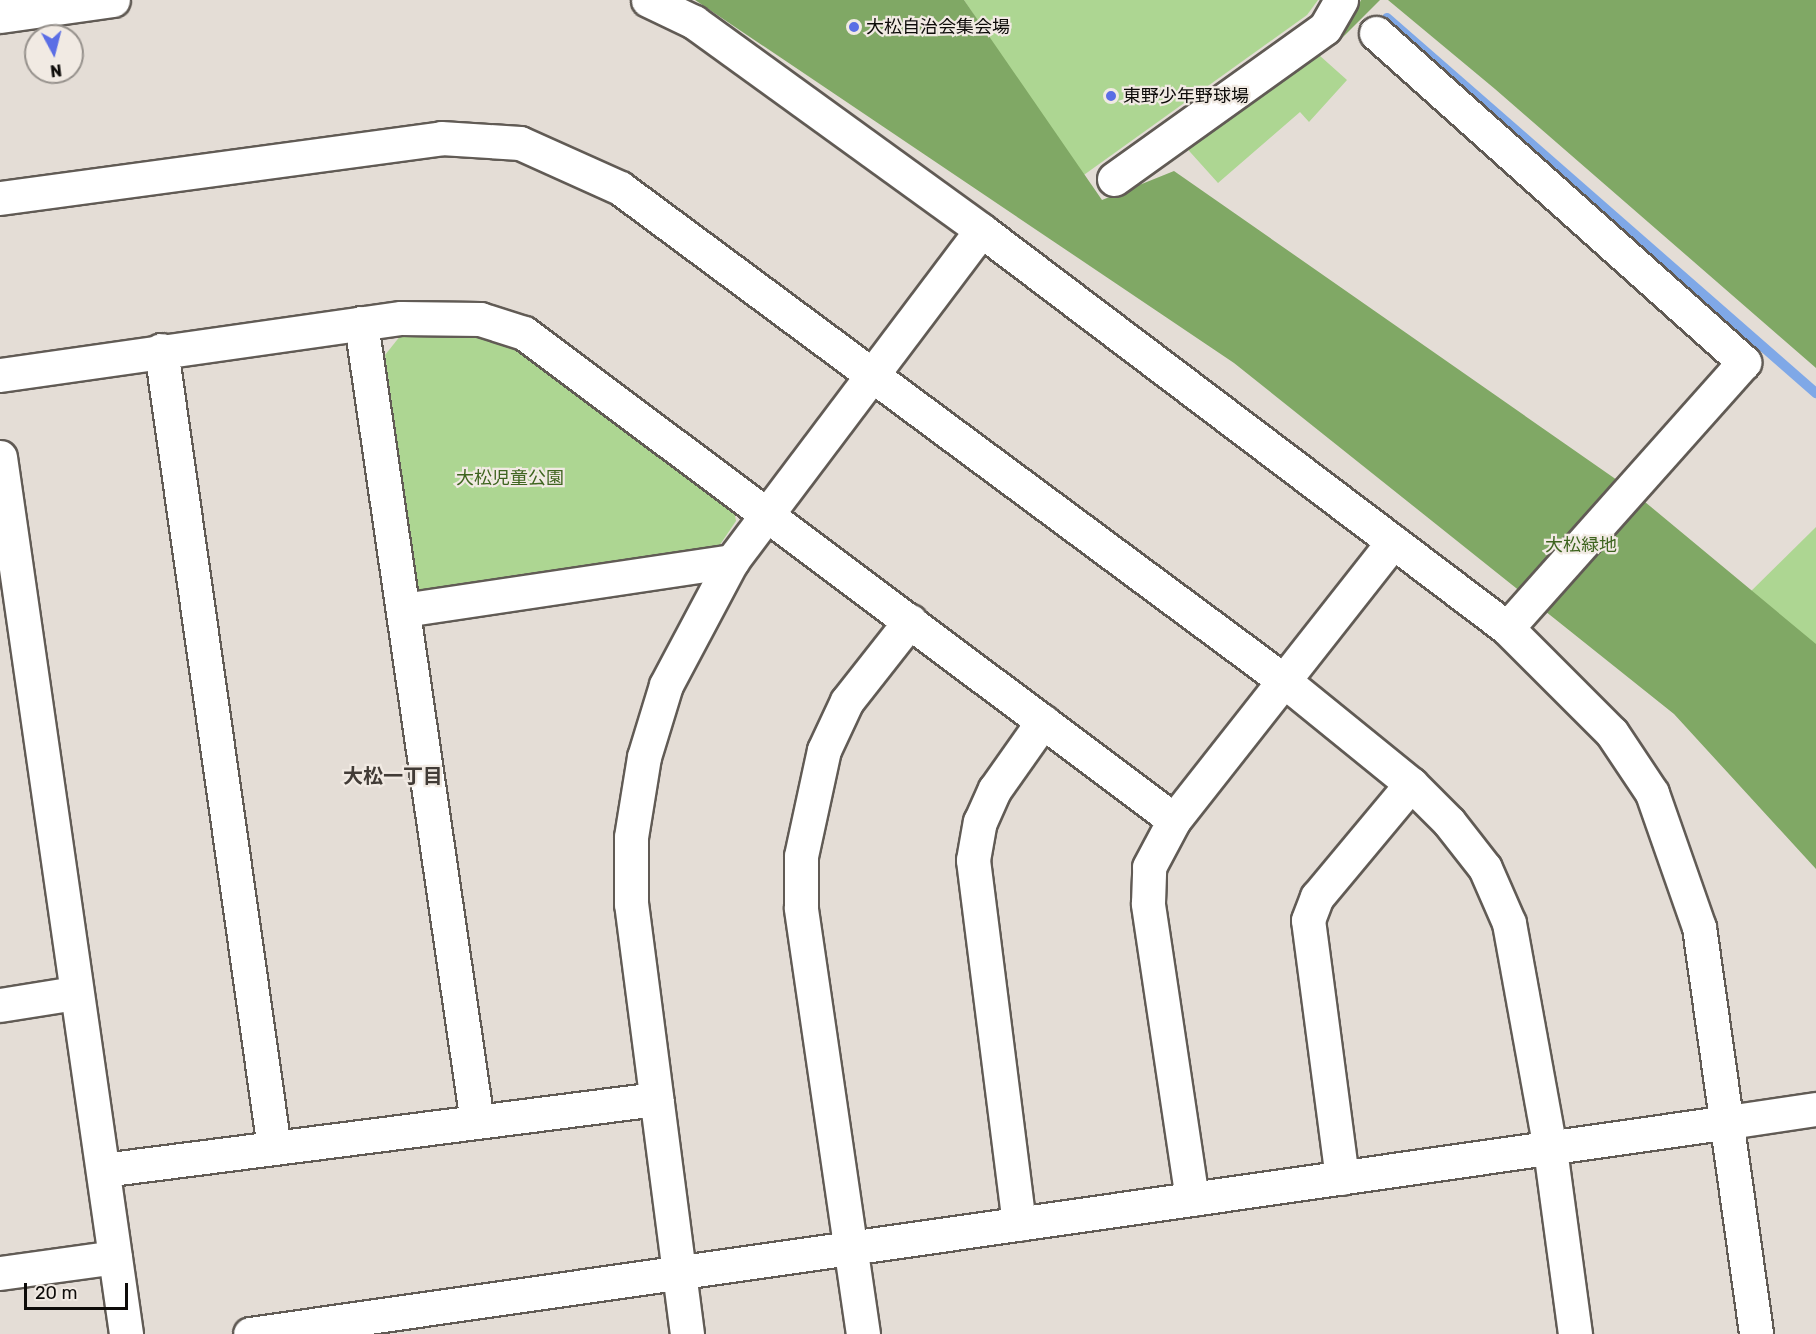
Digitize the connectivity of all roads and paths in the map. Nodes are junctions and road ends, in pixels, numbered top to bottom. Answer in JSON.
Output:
{"nodes":[{"id":1,"x":113,"y":0,"type":"edge"},
{"id":2,"x":648,"y":0,"type":"edge"},
{"id":3,"x":1341,"y":0,"type":"edge"},
{"id":4,"x":0,"y":16,"type":"edge"},
{"id":5,"x":1376,"y":33,"type":"dead end"},
{"id":6,"x":1114,"y":179,"type":"dead end"},
{"id":7,"x":0,"y":198,"type":"edge"},
{"id":8,"x":981,"y":230,"type":"junction"},
{"id":9,"x":361,"y":323,"type":"junction"},
{"id":10,"x":160,"y":350,"type":"junction"},
{"id":11,"x":870,"y":373,"type":"junction"},
{"id":12,"x":0,"y":375,"type":"edge"},
{"id":13,"x":0,"y":457,"type":"edge"},
{"id":14,"x":767,"y":512,"type":"junction"},
{"id":15,"x":1393,"y":542,"type":"junction"},
{"id":16,"x":732,"y":561,"type":"junction"},
{"id":17,"x":404,"y":610,"type":"junction"},
{"id":18,"x":910,"y":621,"type":"junction"},
{"id":19,"x":1507,"y":628,"type":"junction"},
{"id":20,"x":1283,"y":680,"type":"junction"},
{"id":21,"x":1042,"y":722,"type":"junction"},
{"id":22,"x":1411,"y":784,"type":"junction"},
{"id":23,"x":1173,"y":820,"type":"junction"},
{"id":24,"x":75,"y":993,"type":"junction"},
{"id":25,"x":0,"y":1005,"type":"edge"},
{"id":26,"x":656,"y":1099,"type":"junction"},
{"id":27,"x":1816,"y":1109,"type":"edge"},
{"id":28,"x":477,"y":1122,"type":"junction"},
{"id":29,"x":1729,"y":1122,"type":"junction"},
{"id":30,"x":274,"y":1148,"type":"junction"},
{"id":31,"x":1550,"y":1149,"type":"junction"},
{"id":32,"x":103,"y":1170,"type":"junction"},
{"id":33,"x":1342,"y":1178,"type":"junction"},
{"id":34,"x":1192,"y":1199,"type":"junction"},
{"id":35,"x":1019,"y":1224,"type":"junction"},
{"id":36,"x":852,"y":1247,"type":"junction"},
{"id":37,"x":115,"y":1257,"type":"junction"},
{"id":38,"x":0,"y":1273,"type":"edge"},
{"id":39,"x":679,"y":1273,"type":"junction"},
{"id":40,"x":301,"y":1330,"type":"edge"},
{"id":41,"x":126,"y":1334,"type":"edge"},
{"id":42,"x":250,"y":1334,"type":"edge"},
{"id":43,"x":687,"y":1334,"type":"edge"},
{"id":44,"x":863,"y":1334,"type":"edge"},
{"id":45,"x":1575,"y":1334,"type":"edge"},
{"id":46,"x":1756,"y":1334,"type":"edge"}],
"edges":[{"from":1,"to":4,"type":"street"},
{"from":2,"to":8,"type":"street"},
{"from":3,"to":6,"type":"street"},
{"from":5,"to":19,"type":"street"},
{"from":7,"to":11,"type":"street"},
{"from":8,"to":11,"type":"street"},
{"from":8,"to":15,"type":"street"},
{"from":9,"to":10,"type":"street"},
{"from":9,"to":14,"type":"street"},
{"from":9,"to":17,"type":"street"},
{"from":10,"to":12,"type":"street"},
{"from":10,"to":30,"type":"street"},
{"from":11,"to":14,"type":"street"},
{"from":11,"to":20,"type":"street"},
{"from":13,"to":24,"type":"street"},
{"from":14,"to":16,"type":"street"},
{"from":14,"to":18,"type":"street"},
{"from":15,"to":19,"type":"street"},
{"from":15,"to":20,"type":"street"},
{"from":16,"to":17,"type":"street"},
{"from":16,"to":26,"type":"street"},
{"from":17,"to":28,"type":"street"},
{"from":18,"to":21,"type":"street"},
{"from":18,"to":36,"type":"street"},
{"from":19,"to":29,"type":"street"},
{"from":20,"to":22,"type":"street"},
{"from":20,"to":23,"type":"street"},
{"from":21,"to":23,"type":"street"},
{"from":21,"to":35,"type":"street"},
{"from":22,"to":31,"type":"street"},
{"from":22,"to":33,"type":"street"},
{"from":23,"to":34,"type":"street"},
{"from":24,"to":25,"type":"street"},
{"from":24,"to":32,"type":"street"},
{"from":26,"to":28,"type":"street"},
{"from":26,"to":39,"type":"street"},
{"from":27,"to":29,"type":"street"},
{"from":28,"to":30,"type":"street"},
{"from":29,"to":31,"type":"street"},
{"from":29,"to":46,"type":"street"},
{"from":30,"to":32,"type":"street"},
{"from":31,"to":33,"type":"street"},
{"from":31,"to":45,"type":"street"},
{"from":32,"to":37,"type":"street"},
{"from":33,"to":34,"type":"street"},
{"from":34,"to":35,"type":"street"},
{"from":35,"to":36,"type":"street"},
{"from":36,"to":39,"type":"street"},
{"from":36,"to":44,"type":"street"},
{"from":37,"to":38,"type":"street"},
{"from":37,"to":41,"type":"street"},
{"from":39,"to":40,"type":"street"},
{"from":39,"to":43,"type":"street"},
{"from":40,"to":42,"type":"street"}]}
